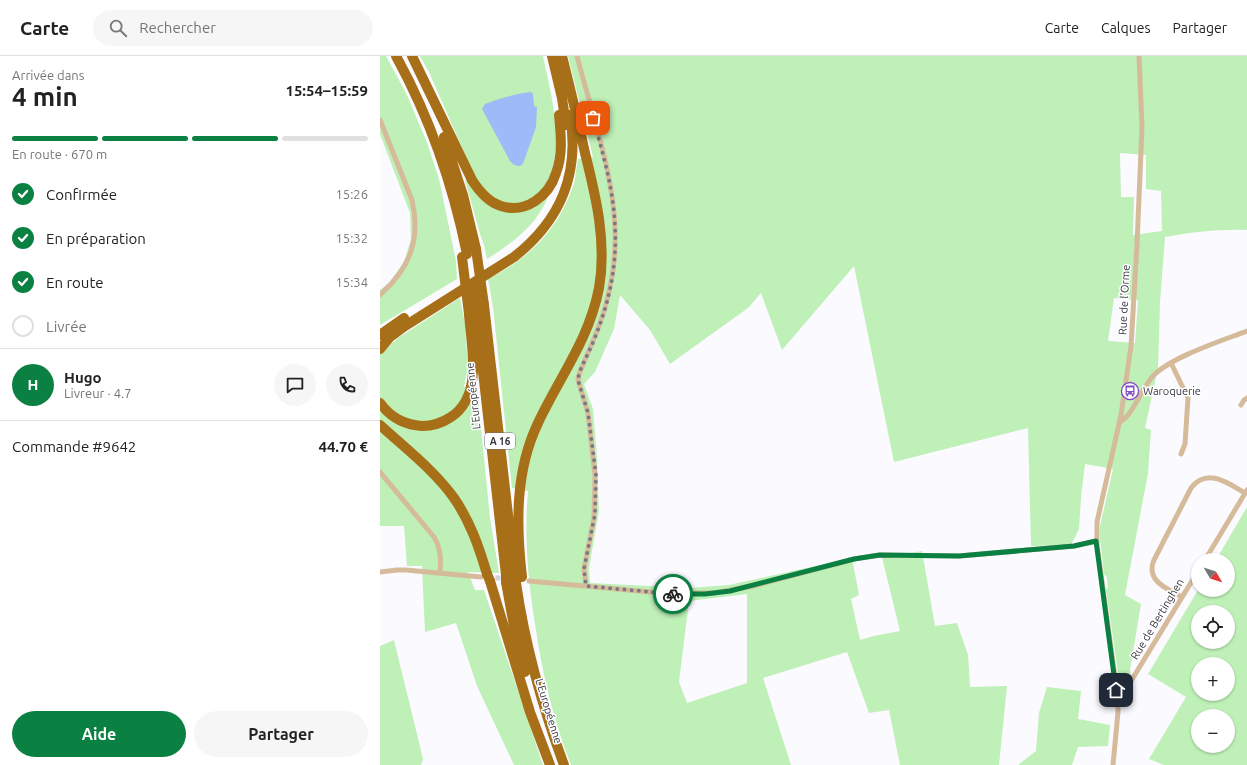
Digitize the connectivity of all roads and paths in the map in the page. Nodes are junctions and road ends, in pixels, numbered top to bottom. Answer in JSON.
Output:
{"nodes":[{"id":1,"x":396,"y":56,"type":"edge"},
{"id":2,"x":407,"y":56,"type":"edge"},
{"id":3,"x":412,"y":56,"type":"edge"},
{"id":4,"x":551,"y":56,"type":"edge"},
{"id":5,"x":560,"y":56,"type":"edge"},
{"id":6,"x":576,"y":56,"type":"edge"},
{"id":7,"x":1139,"y":56,"type":"edge"},
{"id":8,"x":380,"y":120,"type":"edge"},
{"id":9,"x":468,"y":254,"type":"junction"},
{"id":10,"x":380,"y":295,"type":"edge"},
{"id":11,"x":476,"y":309,"type":"junction"},
{"id":12,"x":1247,"y":331,"type":"edge"},
{"id":13,"x":380,"y":336,"type":"edge"},
{"id":14,"x":380,"y":350,"type":"edge"},
{"id":15,"x":1171,"y":363,"type":"junction"},
{"id":16,"x":1247,"y":398,"type":"edge"},
{"id":17,"x":380,"y":403,"type":"edge"},
{"id":18,"x":1241,"y":405,"type":"dead end"},
{"id":19,"x":1119,"y":422,"type":"junction"},
{"id":20,"x":380,"y":425,"type":"edge"},
{"id":21,"x":1181,"y":454,"type":"dead end"},
{"id":22,"x":380,"y":472,"type":"edge"},
{"id":23,"x":1246,"y":492,"type":"edge"},
{"id":24,"x":1096,"y":541,"type":"junction"},
{"id":25,"x":1209,"y":553,"type":"edge"},
{"id":26,"x":380,"y":572,"type":"edge"},
{"id":27,"x":440,"y":573,"type":"junction"},
{"id":28,"x":486,"y":577,"type":"junction"},
{"id":29,"x":517,"y":580,"type":"junction"},
{"id":30,"x":1191,"y":582,"type":"edge"},
{"id":31,"x":586,"y":586,"type":"junction"},
{"id":32,"x":1182,"y":597,"type":"junction"},
{"id":33,"x":1118,"y":695,"type":"junction"},
{"id":34,"x":550,"y":765,"type":"edge"},
{"id":35,"x":554,"y":765,"type":"edge"},
{"id":36,"x":564,"y":765,"type":"edge"},
{"id":37,"x":1113,"y":765,"type":"edge"}],
"edges":[{"from":1,"to":9,"type":"highway"},
{"from":2,"to":9,"type":"highway","name":"L'Européenne","number":"A 16"},
{"from":3,"to":4,"type":"highway"},
{"from":4,"to":13,"type":"highway"},
{"from":5,"to":14,"type":"highway"},
{"from":5,"to":29,"type":"highway"},
{"from":6,"to":31,"type":"street"},
{"from":7,"to":19,"type":"street","name":"Rue de l'Orme"},
{"from":8,"to":10,"type":"street"},
{"from":9,"to":11,"type":"highway","name":"L'Européenne","number":"A 16","bridge":true},
{"from":9,"to":11,"type":"highway","bridge":true},
{"from":11,"to":17,"type":"highway"},
{"from":11,"to":29,"type":"highway","name":"L'Européenne","number":"A 16"},
{"from":12,"to":15,"type":"street"},
{"from":15,"to":19,"type":"street"},
{"from":15,"to":21,"type":"street"},
{"from":16,"to":18,"type":"street"},
{"from":19,"to":24,"type":"street","name":"Rue de l'Orme"},
{"from":20,"to":28,"type":"highway"},
{"from":22,"to":27,"type":"street"},
{"from":23,"to":25,"type":"street"},
{"from":23,"to":32,"type":"street"},
{"from":24,"to":31,"type":"street"},
{"from":24,"to":33,"type":"street","name":"Rue de l'Orme"},
{"from":26,"to":27,"type":"street"},
{"from":27,"to":28,"type":"street"},
{"from":28,"to":34,"type":"highway"},
{"from":29,"to":31,"type":"street"},
{"from":29,"to":35,"type":"highway","name":"L'Européenne","number":"A 16"},
{"from":29,"to":36,"type":"highway","name":"L'Européenne","number":"A 16"},
{"from":30,"to":32,"type":"street","name":"Rue de Bertinghen"},
{"from":32,"to":33,"type":"street","name":"Rue de Bertinghen"},
{"from":33,"to":37,"type":"street","name":"Rue de l'Orme"}]}
